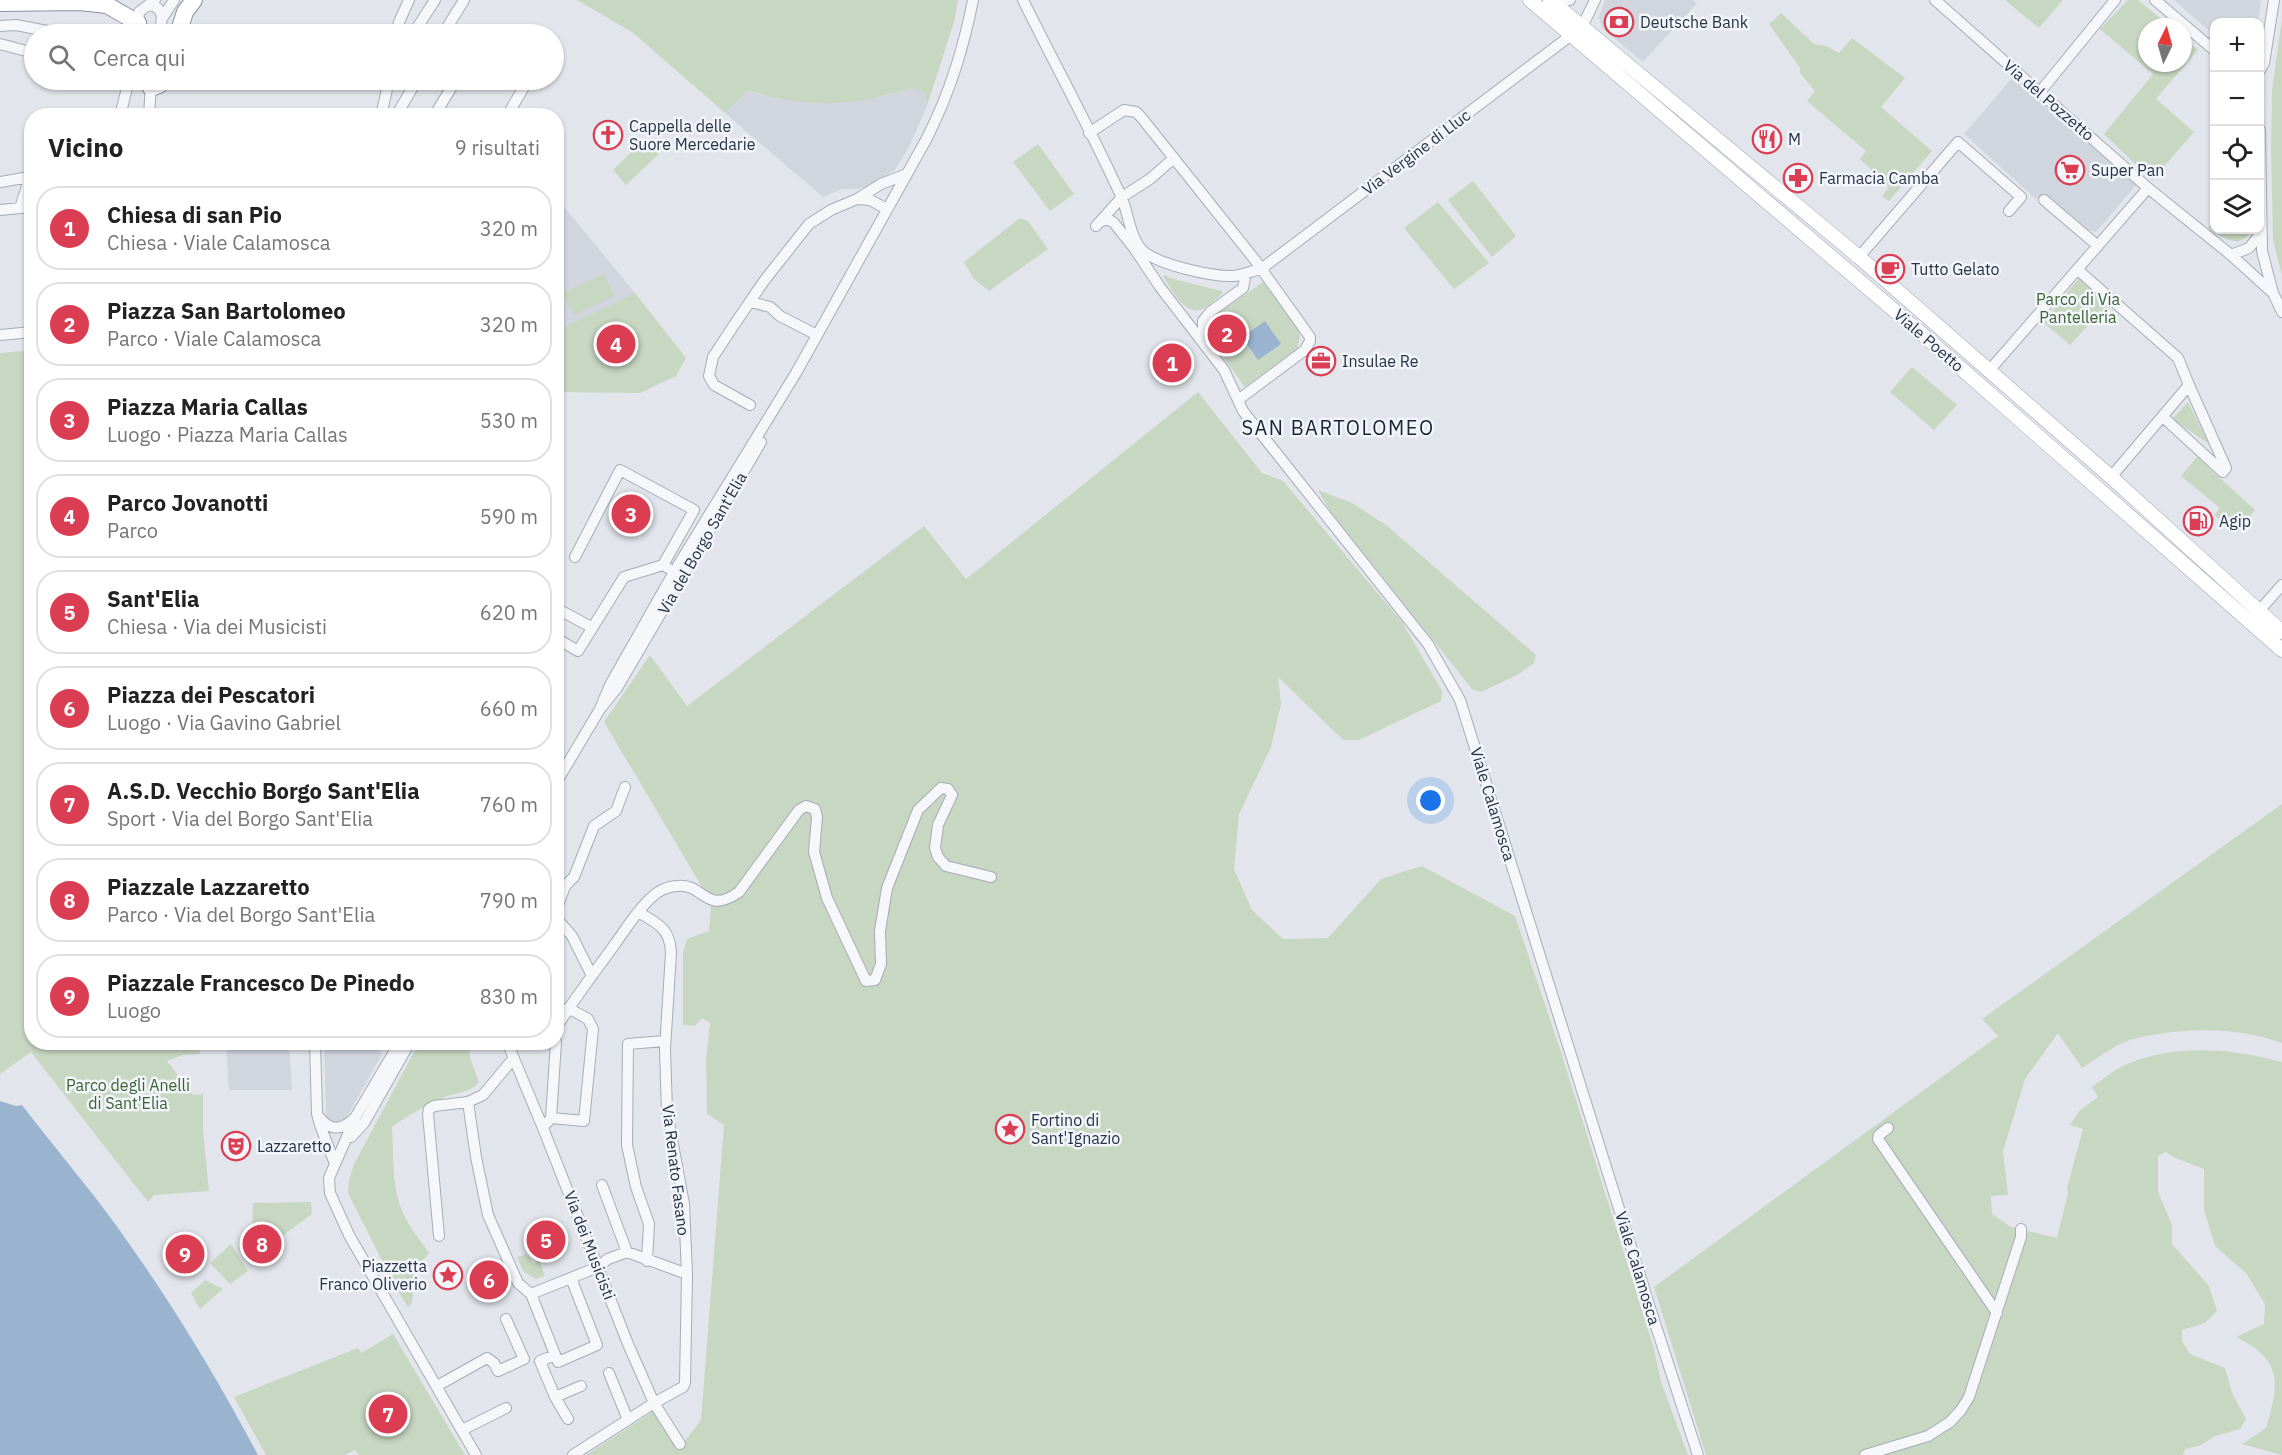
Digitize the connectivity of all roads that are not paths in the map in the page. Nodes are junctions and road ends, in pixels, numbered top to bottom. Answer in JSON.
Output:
{"nodes":[{"id":1,"x":174,"y":0,"type":"edge"},
{"id":2,"x":194,"y":0,"type":"edge"},
{"id":3,"x":409,"y":0,"type":"edge"},
{"id":4,"x":435,"y":0,"type":"edge"},
{"id":5,"x":464,"y":0,"type":"edge"},
{"id":6,"x":969,"y":0,"type":"edge"},
{"id":7,"x":974,"y":0,"type":"edge"},
{"id":8,"x":1023,"y":0,"type":"edge"},
{"id":9,"x":1530,"y":0,"type":"edge"},
{"id":10,"x":1569,"y":0,"type":"edge"},
{"id":11,"x":1594,"y":0,"type":"edge"},
{"id":12,"x":1935,"y":0,"type":"edge"},
{"id":13,"x":2115,"y":0,"type":"edge"},
{"id":14,"x":2155,"y":0,"type":"edge"},
{"id":15,"x":2274,"y":0,"type":"edge"},
{"id":16,"x":1551,"y":1,"type":"edge"},
{"id":17,"x":0,"y":3,"type":"edge"},
{"id":18,"x":152,"y":3,"type":"edge"},
{"id":19,"x":162,"y":20,"type":"junction"},
{"id":20,"x":134,"y":24,"type":"edge"},
{"id":21,"x":140,"y":24,"type":"edge"},
{"id":22,"x":160,"y":24,"type":"edge"},
{"id":23,"x":161,"y":24,"type":"edge"},
{"id":24,"x":181,"y":24,"type":"edge"},
{"id":25,"x":399,"y":24,"type":"edge"},
{"id":26,"x":419,"y":24,"type":"edge"},
{"id":27,"x":449,"y":24,"type":"edge"},
{"id":28,"x":0,"y":26,"type":"edge"},
{"id":29,"x":24,"y":27,"type":"edge"},
{"id":30,"x":1576,"y":31,"type":"junction"},
{"id":31,"x":966,"y":36,"type":"junction"},
{"id":32,"x":0,"y":44,"type":"edge"},
{"id":33,"x":2210,"y":47,"type":"edge"},
{"id":34,"x":24,"y":50,"type":"edge"},
{"id":35,"x":2264,"y":63,"type":"edge"},
{"id":36,"x":126,"y":90,"type":"edge"},
{"id":37,"x":154,"y":90,"type":"edge"},
{"id":38,"x":387,"y":90,"type":"edge"},
{"id":39,"x":411,"y":90,"type":"edge"},
{"id":40,"x":450,"y":90,"type":"edge"},
{"id":41,"x":522,"y":90,"type":"edge"},
{"id":42,"x":2040,"y":92,"type":"junction"},
{"id":43,"x":122,"y":108,"type":"edge"},
{"id":44,"x":150,"y":108,"type":"edge"},
{"id":45,"x":383,"y":108,"type":"edge"},
{"id":46,"x":401,"y":108,"type":"edge"},
{"id":47,"x":439,"y":108,"type":"edge"},
{"id":48,"x":512,"y":108,"type":"edge"},
{"id":49,"x":1089,"y":133,"type":"junction"},
{"id":50,"x":1174,"y":158,"type":"junction"},
{"id":51,"x":907,"y":174,"type":"junction"},
{"id":52,"x":24,"y":175,"type":"edge"},
{"id":53,"x":0,"y":182,"type":"edge"},
{"id":54,"x":2148,"y":188,"type":"junction"},
{"id":55,"x":24,"y":194,"type":"edge"},
{"id":56,"x":1122,"y":197,"type":"junction"},
{"id":57,"x":857,"y":199,"type":"junction"},
{"id":58,"x":2044,"y":200,"type":"dead end"},
{"id":59,"x":20,"y":208,"type":"junction"},
{"id":60,"x":24,"y":208,"type":"edge"},
{"id":61,"x":887,"y":209,"type":"junction"},
{"id":62,"x":0,"y":210,"type":"edge"},
{"id":63,"x":2009,"y":211,"type":"dead end"},
{"id":64,"x":1133,"y":234,"type":"junction"},
{"id":65,"x":2260,"y":234,"type":"edge"},
{"id":66,"x":2261,"y":234,"type":"edge"},
{"id":67,"x":2098,"y":246,"type":"junction"},
{"id":68,"x":1134,"y":248,"type":"junction"},
{"id":69,"x":2231,"y":255,"type":"junction"},
{"id":70,"x":1858,"y":257,"type":"junction"},
{"id":71,"x":1261,"y":269,"type":"junction"},
{"id":72,"x":2078,"y":270,"type":"junction"},
{"id":73,"x":1246,"y":273,"type":"junction"},
{"id":74,"x":2273,"y":293,"type":"junction"},
{"id":75,"x":751,"y":303,"type":"junction"},
{"id":76,"x":2282,"y":312,"type":"edge"},
{"id":77,"x":24,"y":333,"type":"edge"},
{"id":78,"x":0,"y":335,"type":"edge"},
{"id":79,"x":817,"y":335,"type":"junction"},
{"id":80,"x":1203,"y":343,"type":"junction"},
{"id":81,"x":1988,"y":372,"type":"junction"},
{"id":82,"x":796,"y":373,"type":"junction"},
{"id":83,"x":2189,"y":385,"type":"junction"},
{"id":84,"x":1238,"y":400,"type":"junction"},
{"id":85,"x":750,"y":405,"type":"dead end"},
{"id":86,"x":2163,"y":417,"type":"junction"},
{"id":87,"x":2111,"y":477,"type":"junction"},
{"id":88,"x":694,"y":510,"type":"junction"},
{"id":89,"x":707,"y":518,"type":"junction"},
{"id":90,"x":575,"y":557,"type":"dead end"},
{"id":91,"x":663,"y":565,"type":"junction"},
{"id":92,"x":678,"y":574,"type":"junction"},
{"id":93,"x":2282,"y":585,"type":"edge"},
{"id":94,"x":2259,"y":611,"type":"junction"},
{"id":95,"x":564,"y":612,"type":"edge"},
{"id":96,"x":591,"y":627,"type":"junction"},
{"id":97,"x":2282,"y":632,"type":"edge"},
{"id":98,"x":564,"y":643,"type":"edge"},
{"id":99,"x":2282,"y":650,"type":"edge"},
{"id":100,"x":564,"y":770,"type":"edge"},
{"id":101,"x":625,"y":787,"type":"dead end"},
{"id":102,"x":992,"y":877,"type":"dead end"},
{"id":103,"x":564,"y":889,"type":"edge"},
{"id":104,"x":638,"y":912,"type":"junction"},
{"id":105,"x":564,"y":927,"type":"edge"},
{"id":106,"x":592,"y":975,"type":"junction"},
{"id":107,"x":567,"y":1008,"type":"junction"},
{"id":108,"x":564,"y":1014,"type":"edge"},
{"id":109,"x":666,"y":1041,"type":"junction"},
{"id":110,"x":315,"y":1050,"type":"edge"},
{"id":111,"x":395,"y":1050,"type":"edge"},
{"id":112,"x":405,"y":1050,"type":"edge"},
{"id":113,"x":512,"y":1050,"type":"edge"},
{"id":114,"x":555,"y":1050,"type":"edge"},
{"id":115,"x":513,"y":1059,"type":"junction"},
{"id":116,"x":468,"y":1102,"type":"junction"},
{"id":117,"x":317,"y":1114,"type":"junction"},
{"id":118,"x":356,"y":1116,"type":"junction"},
{"id":119,"x":551,"y":1118,"type":"junction"},
{"id":120,"x":543,"y":1128,"type":"junction"},
{"id":121,"x":1888,"y":1128,"type":"dead end"},
{"id":122,"x":345,"y":1144,"type":"junction"},
{"id":123,"x":335,"y":1164,"type":"junction"},
{"id":124,"x":602,"y":1185,"type":"dead end"},
{"id":125,"x":2021,"y":1229,"type":"dead end"},
{"id":126,"x":439,"y":1236,"type":"dead end"},
{"id":127,"x":627,"y":1252,"type":"junction"},
{"id":128,"x":647,"y":1261,"type":"junction"},
{"id":129,"x":598,"y":1267,"type":"junction"},
{"id":130,"x":687,"y":1274,"type":"junction"},
{"id":131,"x":571,"y":1278,"type":"junction"},
{"id":132,"x":531,"y":1294,"type":"junction"},
{"id":133,"x":1998,"y":1313,"type":"junction"},
{"id":134,"x":506,"y":1319,"type":"dead end"},
{"id":135,"x":555,"y":1355,"type":"junction"},
{"id":136,"x":609,"y":1373,"type":"dead end"},
{"id":137,"x":437,"y":1386,"type":"junction"},
{"id":138,"x":581,"y":1386,"type":"dead end"},
{"id":139,"x":555,"y":1397,"type":"junction"},
{"id":140,"x":654,"y":1403,"type":"junction"},
{"id":141,"x":506,"y":1408,"type":"dead end"},
{"id":142,"x":568,"y":1419,"type":"dead end"},
{"id":143,"x":628,"y":1420,"type":"junction"},
{"id":144,"x":462,"y":1430,"type":"junction"},
{"id":145,"x":680,"y":1444,"type":"dead end"},
{"id":146,"x":476,"y":1455,"type":"edge"},
{"id":147,"x":573,"y":1455,"type":"edge"},
{"id":148,"x":1698,"y":1455,"type":"edge"},
{"id":149,"x":1865,"y":1455,"type":"edge"}],
"edges":[{"from":1,"to":19,"type":"street"},
{"from":2,"to":24,"type":"highway"},
{"from":3,"to":25,"type":"street"},
{"from":4,"to":26,"type":"street"},
{"from":5,"to":27,"type":"street"},
{"from":6,"to":31,"type":"street","name":"Via del Borgo Sant'Elia"},
{"from":7,"to":31,"type":"street","name":"Via del Borgo Sant'Elia"},
{"from":8,"to":49,"type":"street"},
{"from":9,"to":30,"type":"main road","name":"Viale Poetto"},
{"from":10,"to":16,"type":"street"},
{"from":11,"to":30,"type":"street"},
{"from":12,"to":42,"type":"street","name":"Via del Pozzetto"},
{"from":13,"to":42,"type":"street"},
{"from":14,"to":33,"type":"street"},
{"from":15,"to":35,"type":"street"},
{"from":16,"to":30,"type":"main road","name":"Viale Poetto"},
{"from":17,"to":20,"type":"highway"},
{"from":18,"to":19,"type":"street"},
{"from":18,"to":21,"type":"street"},
{"from":19,"to":22,"type":"street"},
{"from":19,"to":23,"type":"street"},
{"from":28,"to":29,"type":"street"},
{"from":30,"to":70,"type":"main road","name":"Viale Poetto"},
{"from":30,"to":71,"type":"street","name":"Via Vergine di Lluc"},
{"from":30,"to":99,"type":"main road","name":"Viale Poetto"},
{"from":31,"to":51,"type":"street","name":"Via del Borgo Sant'Elia"},
{"from":32,"to":34,"type":"street"},
{"from":36,"to":43,"type":"street"},
{"from":37,"to":44,"type":"street"},
{"from":38,"to":45,"type":"street"},
{"from":39,"to":46,"type":"street"},
{"from":40,"to":47,"type":"street"},
{"from":41,"to":48,"type":"street"},
{"from":42,"to":54,"type":"street","name":"Via del Pozzetto"},
{"from":49,"to":50,"type":"street"},
{"from":49,"to":56,"type":"street"},
{"from":50,"to":56,"type":"street"},
{"from":50,"to":71,"type":"street"},
{"from":51,"to":57,"type":"street"},
{"from":51,"to":61,"type":"street","name":"Via del Borgo Sant'Elia"},
{"from":52,"to":53,"type":"street"},
{"from":54,"to":67,"type":"street"},
{"from":54,"to":69,"type":"street","name":"Via del Pozzetto"},
{"from":55,"to":59,"type":"street"},
{"from":56,"to":64,"type":"street"},
{"from":56,"to":68,"type":"street","name":"Viale Calamosca"},
{"from":57,"to":61,"type":"street"},
{"from":57,"to":75,"type":"street"},
{"from":58,"to":67,"type":"street"},
{"from":59,"to":60,"type":"street"},
{"from":59,"to":62,"type":"street"},
{"from":61,"to":79,"type":"street","name":"Via del Borgo Sant'Elia"},
{"from":63,"to":70,"type":"street"},
{"from":64,"to":68,"type":"street"},
{"from":64,"to":73,"type":"street"},
{"from":65,"to":69,"type":"street"},
{"from":66,"to":74,"type":"street"},
{"from":67,"to":72,"type":"street"},
{"from":68,"to":80,"type":"street","name":"Viale Calamosca"},
{"from":69,"to":74,"type":"street","name":"Via del Pozzetto"},
{"from":70,"to":81,"type":"main road","name":"Viale Poetto"},
{"from":71,"to":73,"type":"street"},
{"from":71,"to":84,"type":"street"},
{"from":72,"to":81,"type":"street"},
{"from":72,"to":83,"type":"street"},
{"from":73,"to":80,"type":"street"},
{"from":74,"to":76,"type":"street"},
{"from":75,"to":79,"type":"street"},
{"from":75,"to":85,"type":"street"},
{"from":77,"to":78,"type":"street"},
{"from":79,"to":82,"type":"street","name":"Via del Borgo Sant'Elia"},
{"from":80,"to":84,"type":"street","name":"Viale Calamosca"},
{"from":81,"to":87,"type":"main road","name":"Viale Poetto"},
{"from":82,"to":89,"type":"street","name":"Via del Borgo Sant'Elia"},
{"from":82,"to":92,"type":"street","name":"Via del Borgo Sant'Elia"},
{"from":83,"to":86,"type":"street"},
{"from":83,"to":86,"type":"street"},
{"from":84,"to":148,"type":"street","name":"Viale Calamosca"},
{"from":86,"to":87,"type":"street"},
{"from":87,"to":94,"type":"main road","name":"Viale Poetto"},
{"from":88,"to":89,"type":"street"},
{"from":88,"to":90,"type":"street"},
{"from":88,"to":91,"type":"street"},
{"from":89,"to":92,"type":"street","name":"Via del Borgo Sant'Elia"},
{"from":91,"to":92,"type":"street"},
{"from":91,"to":96,"type":"street"},
{"from":92,"to":100,"type":"street","name":"Via del Borgo Sant'Elia"},
{"from":93,"to":94,"type":"street"},
{"from":94,"to":97,"type":"main road","name":"Viale Poetto"},
{"from":95,"to":96,"type":"street"},
{"from":96,"to":98,"type":"street"},
{"from":101,"to":103,"type":"street"},
{"from":102,"to":104,"type":"street"},
{"from":104,"to":106,"type":"street"},
{"from":104,"to":109,"type":"street","name":"Via Renato Fasano"},
{"from":105,"to":106,"type":"street"},
{"from":106,"to":107,"type":"street"},
{"from":107,"to":108,"type":"street"},
{"from":107,"to":119,"type":"street"},
{"from":109,"to":128,"type":"street"},
{"from":109,"to":130,"type":"street","name":"Via Renato Fasano"},
{"from":110,"to":117,"type":"street"},
{"from":111,"to":118,"type":"street"},
{"from":112,"to":122,"type":"street"},
{"from":113,"to":115,"type":"street","name":"Via dei Musicisti"},
{"from":114,"to":119,"type":"street"},
{"from":115,"to":116,"type":"street"},
{"from":115,"to":120,"type":"street","name":"Via dei Musicisti"},
{"from":116,"to":126,"type":"street"},
{"from":116,"to":132,"type":"street"},
{"from":117,"to":118,"type":"street"},
{"from":117,"to":123,"type":"street"},
{"from":118,"to":122,"type":"street"},
{"from":119,"to":120,"type":"street"},
{"from":120,"to":129,"type":"street","name":"Via dei Musicisti"},
{"from":121,"to":133,"type":"street"},
{"from":122,"to":123,"type":"street"},
{"from":123,"to":137,"type":"street"},
{"from":124,"to":127,"type":"street"},
{"from":125,"to":133,"type":"street"},
{"from":127,"to":128,"type":"street"},
{"from":127,"to":129,"type":"street"},
{"from":128,"to":130,"type":"street"},
{"from":129,"to":131,"type":"street"},
{"from":129,"to":140,"type":"street","name":"Via dei Musicisti"},
{"from":130,"to":140,"type":"street","name":"Via Renato Fasano"},
{"from":131,"to":132,"type":"street"},
{"from":131,"to":135,"type":"street"},
{"from":132,"to":135,"type":"street"},
{"from":133,"to":149,"type":"street"},
{"from":134,"to":137,"type":"street"},
{"from":135,"to":139,"type":"street"},
{"from":136,"to":143,"type":"street"},
{"from":137,"to":144,"type":"street"},
{"from":138,"to":139,"type":"street"},
{"from":139,"to":142,"type":"street"},
{"from":140,"to":143,"type":"street","name":"Via Renato Fasano"},
{"from":140,"to":145,"type":"street","name":"Via dei Musicisti"},
{"from":141,"to":144,"type":"street"},
{"from":143,"to":147,"type":"street","name":"Via Renato Fasano"},
{"from":144,"to":146,"type":"street"}]}
